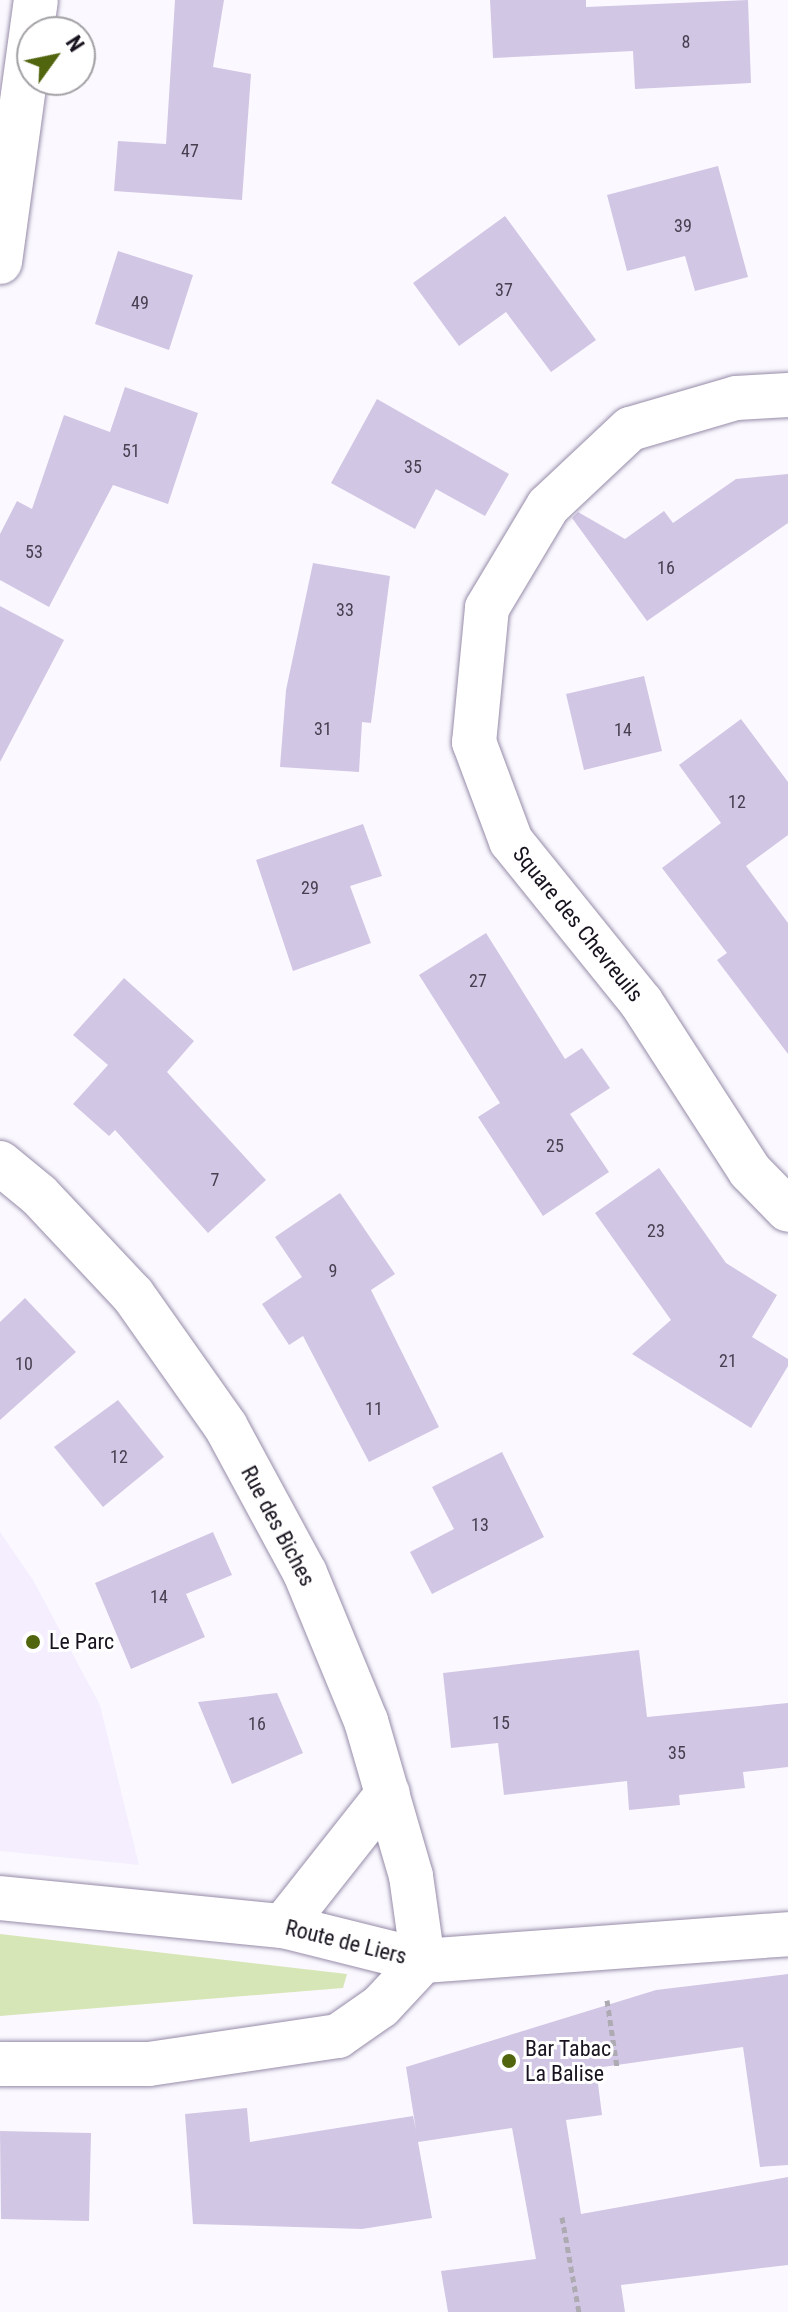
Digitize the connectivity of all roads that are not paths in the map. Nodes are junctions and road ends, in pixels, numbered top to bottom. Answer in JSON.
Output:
{"nodes":[{"id":1,"x":36,"y":0,"type":"edge"},
{"id":2,"x":0,"y":262,"type":"edge"},
{"id":3,"x":788,"y":395,"type":"edge"},
{"id":4,"x":0,"y":1163,"type":"edge"},
{"id":5,"x":788,"y":1210,"type":"edge"},
{"id":6,"x":388,"y":1793,"type":"junction"},
{"id":7,"x":0,"y":1898,"type":"edge"},
{"id":8,"x":283,"y":1926,"type":"junction"},
{"id":9,"x":788,"y":1934,"type":"edge"},
{"id":10,"x":423,"y":1961,"type":"junction"},
{"id":11,"x":0,"y":2064,"type":"edge"}],
"edges":[{"from":1,"to":2,"type":"street"},
{"from":3,"to":5,"type":"street","name":"Square des Chevreuils"},
{"from":4,"to":6,"type":"street","name":"Rue des Biches"},
{"from":6,"to":8,"type":"street"},
{"from":6,"to":10,"type":"street","name":"Rue des Biches"},
{"from":7,"to":8,"type":"street","name":"Route de Liers"},
{"from":8,"to":10,"type":"street","name":"Route de Liers"},
{"from":9,"to":10,"type":"street","name":"Route de Liers"},
{"from":10,"to":11,"type":"street"}]}
